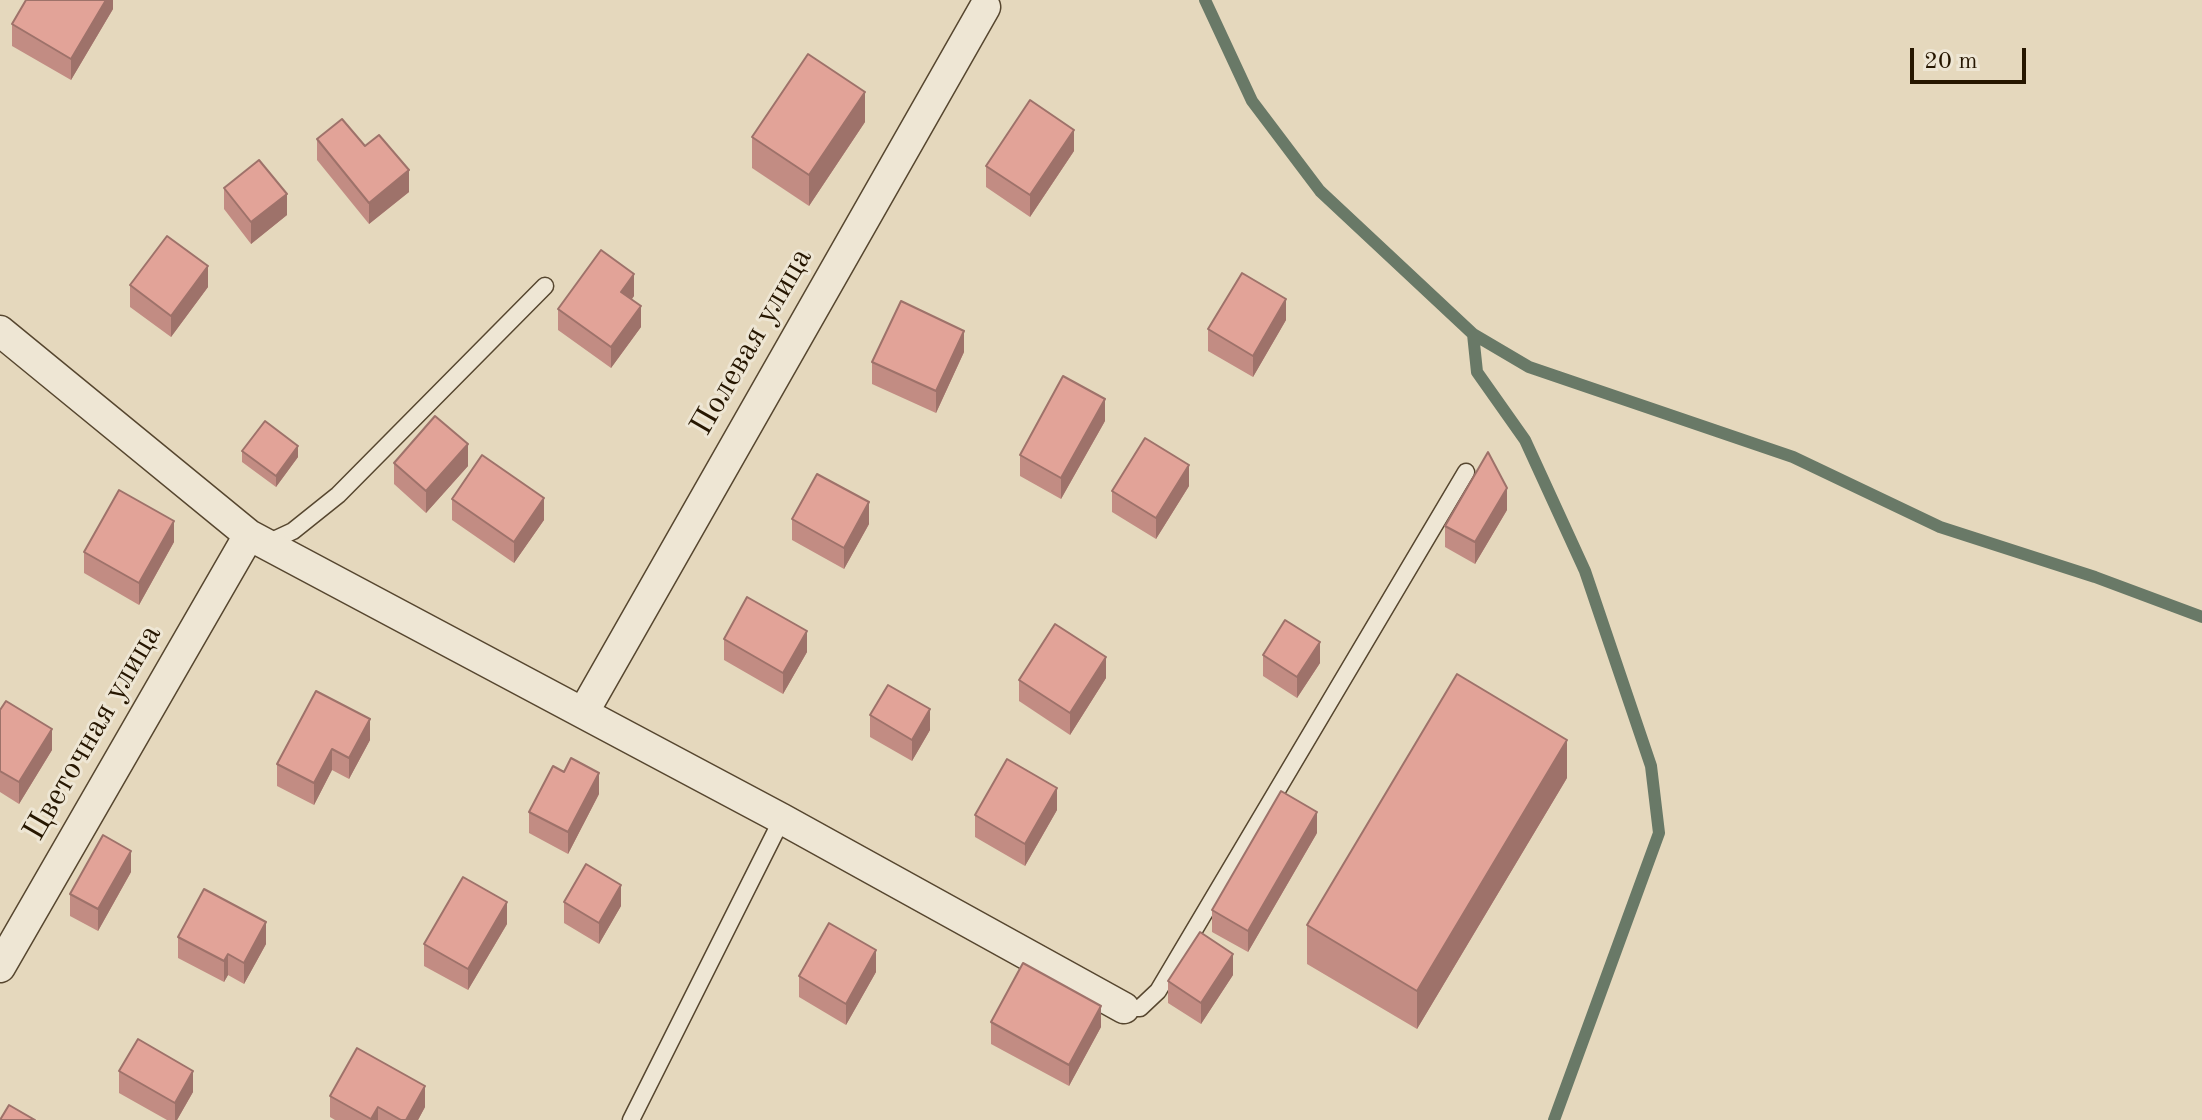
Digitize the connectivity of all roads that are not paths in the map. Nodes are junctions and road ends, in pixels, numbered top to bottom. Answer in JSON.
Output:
{"nodes":[{"id":1,"x":985,"y":7,"type":"dead end"},
{"id":2,"x":545,"y":286,"type":"dead end"},
{"id":3,"x":0,"y":331,"type":"edge"},
{"id":4,"x":1466,"y":472,"type":"dead end"},
{"id":5,"x":257,"y":540,"type":"junction"},
{"id":6,"x":583,"y":713,"type":"junction"},
{"id":7,"x":782,"y":819,"type":"junction"},
{"id":8,"x":0,"y":967,"type":"edge"},
{"id":9,"x":1124,"y":1008,"type":"joint"},
{"id":10,"x":631,"y":1120,"type":"edge"}],
"edges":[{"from":1,"to":6,"type":"street","name":"Полевая улица"},
{"from":2,"to":5,"type":"lane"},
{"from":3,"to":5,"type":"street"},
{"from":4,"to":9,"type":"lane"},
{"from":5,"to":6,"type":"street"},
{"from":5,"to":8,"type":"street","name":"Цветочная улица"},
{"from":6,"to":7,"type":"street"},
{"from":7,"to":9,"type":"street"},
{"from":7,"to":10,"type":"lane"}]}
